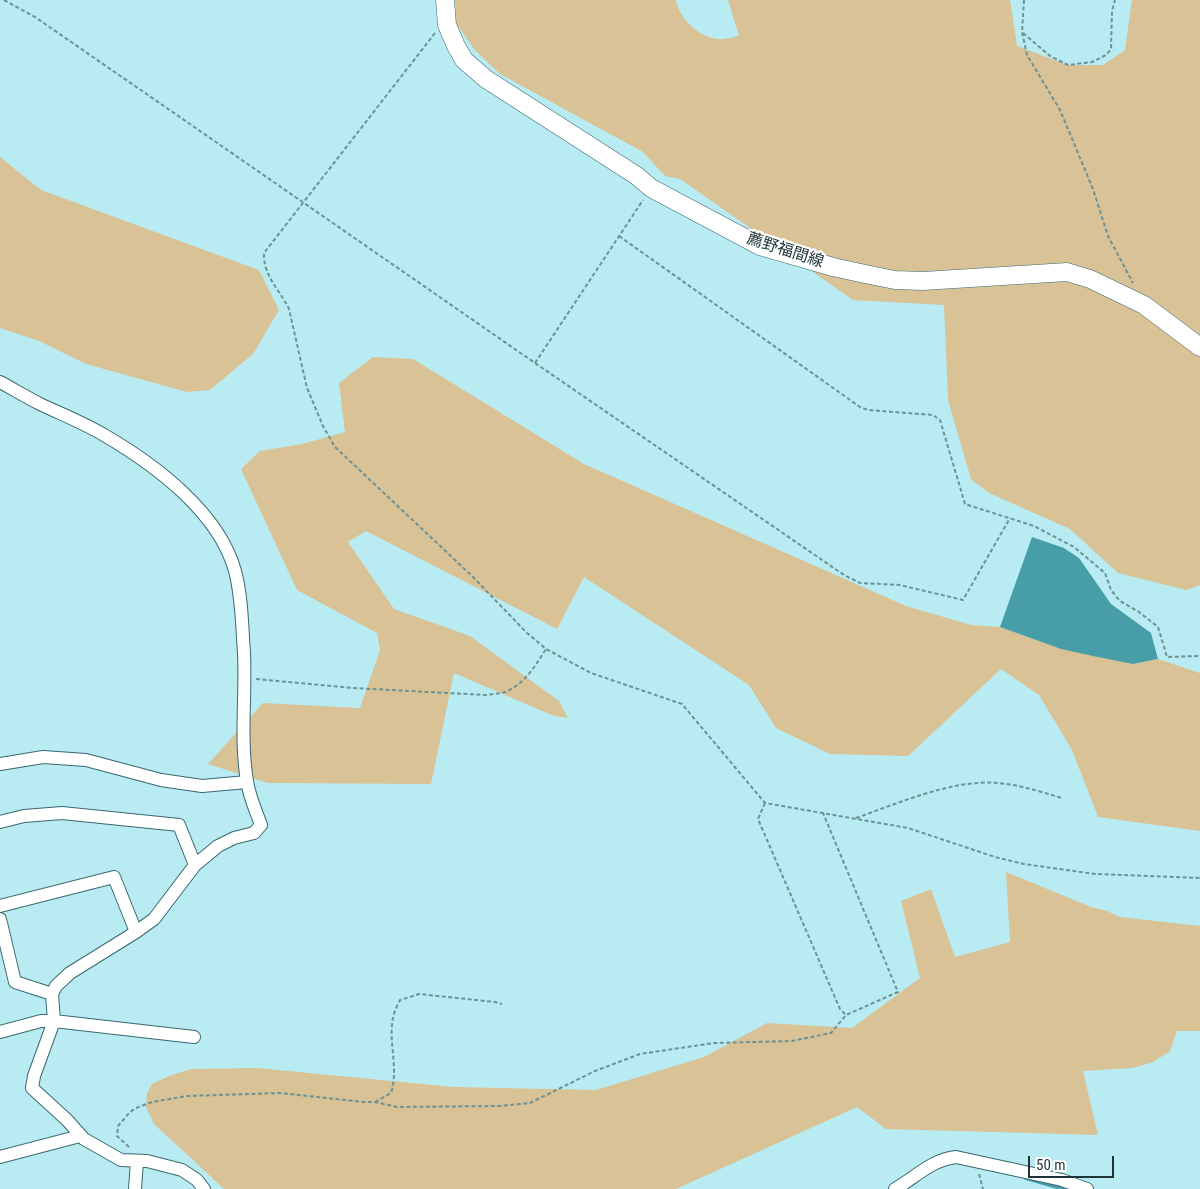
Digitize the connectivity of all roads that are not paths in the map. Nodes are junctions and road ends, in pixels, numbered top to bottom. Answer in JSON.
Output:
{"nodes":[{"id":1,"x":446,"y":0,"type":"edge"},
{"id":2,"x":1200,"y":347,"type":"edge"},
{"id":3,"x":0,"y":382,"type":"edge"},
{"id":4,"x":0,"y":764,"type":"edge"},
{"id":5,"x":247,"y":782,"type":"junction"},
{"id":6,"x":0,"y":822,"type":"edge"},
{"id":7,"x":195,"y":865,"type":"junction"},
{"id":8,"x":0,"y":906,"type":"edge"},
{"id":9,"x":0,"y":919,"type":"edge"},
{"id":10,"x":136,"y":932,"type":"junction"},
{"id":11,"x":52,"y":994,"type":"junction"},
{"id":12,"x":54,"y":1022,"type":"junction"},
{"id":13,"x":0,"y":1032,"type":"edge"},
{"id":14,"x":194,"y":1037,"type":"dead end"},
{"id":15,"x":80,"y":1136,"type":"junction"},
{"id":16,"x":0,"y":1157,"type":"edge"},
{"id":17,"x":137,"y":1161,"type":"junction"},
{"id":18,"x":134,"y":1189,"type":"edge"},
{"id":19,"x":204,"y":1189,"type":"edge"},
{"id":20,"x":895,"y":1189,"type":"edge"},
{"id":21,"x":1087,"y":1189,"type":"edge"}],
"edges":[{"from":1,"to":2,"type":"main road","name":"薦野福間線"},
{"from":3,"to":5,"type":"street"},
{"from":4,"to":5,"type":"street"},
{"from":5,"to":7,"type":"street"},
{"from":6,"to":7,"type":"street"},
{"from":7,"to":10,"type":"street"},
{"from":8,"to":10,"type":"street"},
{"from":9,"to":11,"type":"street"},
{"from":10,"to":11,"type":"street"},
{"from":11,"to":12,"type":"street"},
{"from":12,"to":13,"type":"street"},
{"from":12,"to":14,"type":"street"},
{"from":12,"to":15,"type":"street"},
{"from":15,"to":16,"type":"street"},
{"from":15,"to":17,"type":"street"},
{"from":17,"to":18,"type":"street"},
{"from":17,"to":19,"type":"street"},
{"from":20,"to":21,"type":"street"}]}
